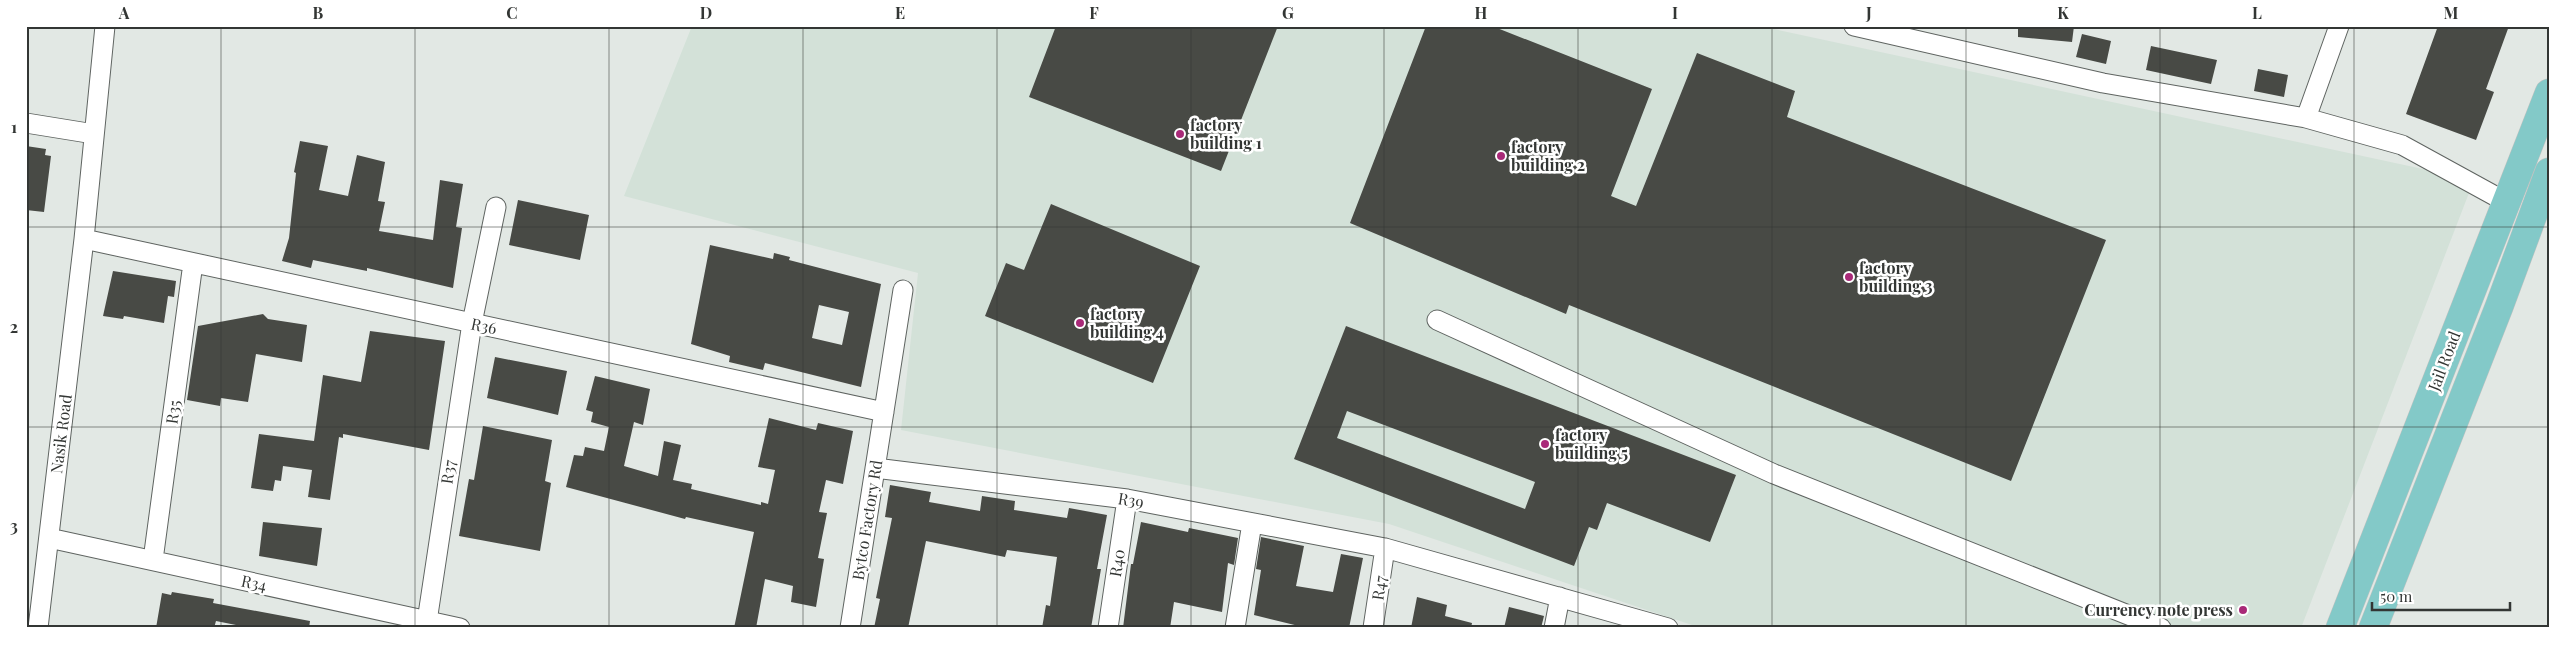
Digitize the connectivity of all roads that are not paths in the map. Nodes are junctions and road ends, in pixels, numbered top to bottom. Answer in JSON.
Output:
{"nodes":[{"id":1,"x":105,"y":26,"type":"edge"},
{"id":2,"x":1854,"y":26,"type":"edge"},
{"id":3,"x":2340,"y":26,"type":"edge"},
{"id":4,"x":2549,"y":94,"type":"edge"},
{"id":5,"x":2306,"y":118,"type":"junction"},
{"id":6,"x":26,"y":123,"type":"edge"},
{"id":7,"x":94,"y":134,"type":"junction"},
{"id":8,"x":2549,"y":172,"type":"edge"},
{"id":9,"x":2506,"y":202,"type":"junction"},
{"id":10,"x":496,"y":208,"type":"dead end"},
{"id":11,"x":84,"y":239,"type":"junction"},
{"id":12,"x":193,"y":263,"type":"junction"},
{"id":13,"x":903,"y":290,"type":"dead end"},
{"id":14,"x":1437,"y":320,"type":"dead end"},
{"id":15,"x":472,"y":323,"type":"junction"},
{"id":16,"x":2442,"y":367,"type":"junction"},
{"id":17,"x":2470,"y":381,"type":"junction"},
{"id":18,"x":884,"y":412,"type":"junction"},
{"id":19,"x":875,"y":468,"type":"junction"},
{"id":20,"x":1127,"y":499,"type":"junction"},
{"id":21,"x":1252,"y":522,"type":"junction"},
{"id":22,"x":49,"y":538,"type":"junction"},
{"id":23,"x":1385,"y":548,"type":"junction"},
{"id":24,"x":153,"y":560,"type":"junction"},
{"id":25,"x":1560,"y":597,"type":"junction"},
{"id":26,"x":427,"y":624,"type":"edge"},
{"id":27,"x":38,"y":628,"type":"edge"},
{"id":28,"x":460,"y":628,"type":"edge"},
{"id":29,"x":850,"y":628,"type":"edge"},
{"id":30,"x":1108,"y":628,"type":"edge"},
{"id":31,"x":1234,"y":628,"type":"edge"},
{"id":32,"x":1373,"y":628,"type":"edge"},
{"id":33,"x":1554,"y":628,"type":"edge"},
{"id":34,"x":1668,"y":628,"type":"edge"},
{"id":35,"x":2161,"y":628,"type":"edge"},
{"id":36,"x":2340,"y":628,"type":"edge"},
{"id":37,"x":2373,"y":628,"type":"edge"}],
"edges":[{"from":1,"to":7,"type":"street","name":"Nasik Road"},
{"from":2,"to":5,"type":"street"},
{"from":3,"to":5,"type":"street"},
{"from":4,"to":9,"type":"main road","name":"Jail Road"},
{"from":5,"to":9,"type":"street"},
{"from":6,"to":7,"type":"street"},
{"from":7,"to":11,"type":"street","name":"Nasik Road"},
{"from":8,"to":17,"type":"main road"},
{"from":9,"to":16,"type":"main road","name":"Jail Road"},
{"from":10,"to":15,"type":"street","name":"R37"},
{"from":11,"to":12,"type":"street","name":"R36"},
{"from":11,"to":22,"type":"street","name":"Nasik Road"},
{"from":12,"to":15,"type":"street","name":"R36"},
{"from":12,"to":24,"type":"street","name":"R35"},
{"from":13,"to":18,"type":"street","name":"Bytco Factory Rd"},
{"from":14,"to":35,"type":"street"},
{"from":15,"to":18,"type":"street","name":"R36"},
{"from":15,"to":26,"type":"street","name":"R37"},
{"from":16,"to":17,"type":"main road"},
{"from":16,"to":36,"type":"main road","name":"Jail Road"},
{"from":17,"to":37,"type":"main road"},
{"from":18,"to":19,"type":"street","name":"Bytco Factory Rd"},
{"from":19,"to":20,"type":"street","name":"R39"},
{"from":19,"to":29,"type":"street","name":"Bytco Factory Rd"},
{"from":20,"to":21,"type":"street","name":"R39"},
{"from":20,"to":30,"type":"street","name":"R40"},
{"from":21,"to":23,"type":"street","name":"R39"},
{"from":21,"to":31,"type":"street"},
{"from":22,"to":24,"type":"street","name":"R34"},
{"from":22,"to":27,"type":"street","name":"Nasik Road"},
{"from":23,"to":25,"type":"street","name":"R39"},
{"from":23,"to":32,"type":"street","name":"R47"},
{"from":24,"to":26,"type":"street","name":"R34"},
{"from":25,"to":33,"type":"street"},
{"from":25,"to":34,"type":"street","name":"R39"},
{"from":26,"to":28,"type":"street","name":"R34"}]}
